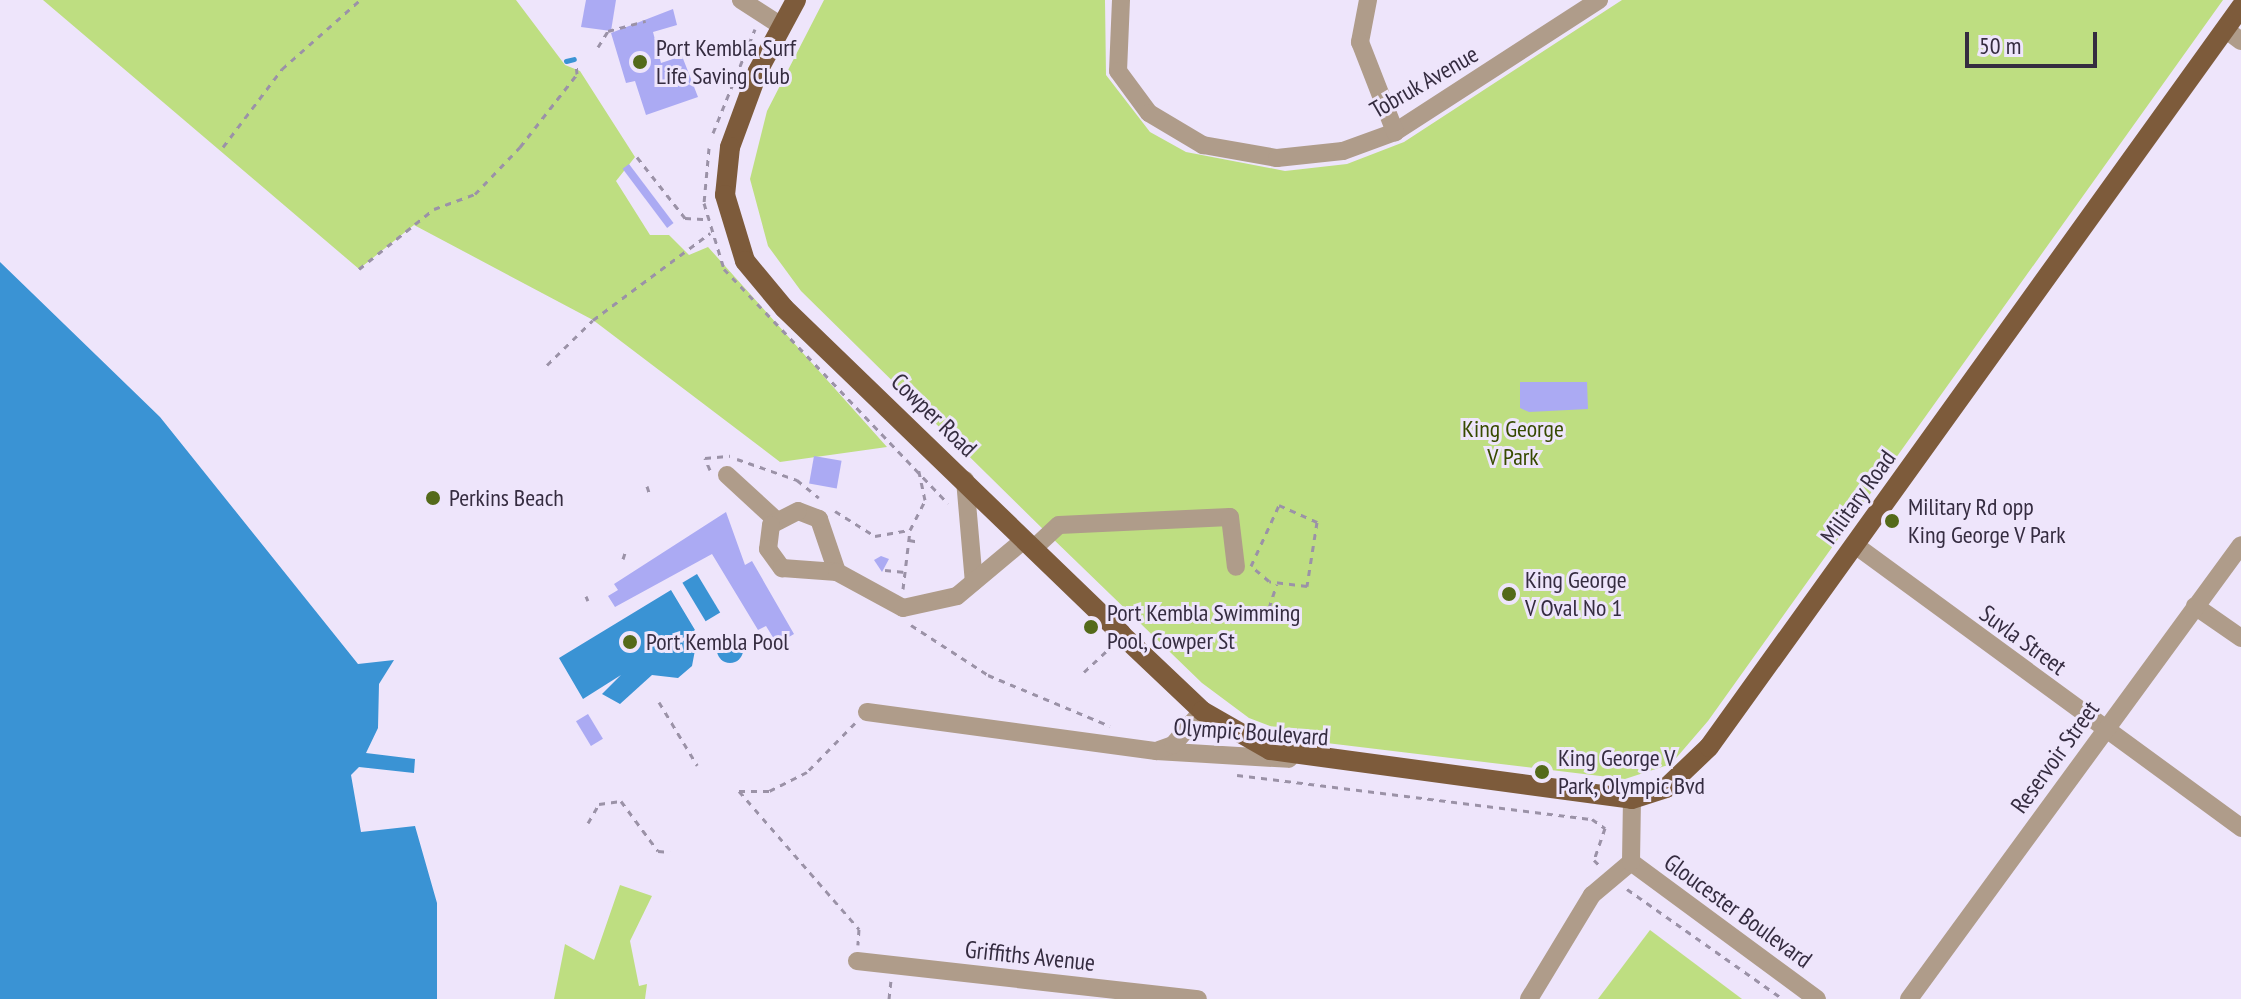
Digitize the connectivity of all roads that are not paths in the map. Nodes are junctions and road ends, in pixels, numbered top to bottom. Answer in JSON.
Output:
{"nodes":[{"id":1,"x":741,"y":0,"type":"edge"},
{"id":2,"x":796,"y":0,"type":"edge"},
{"id":3,"x":1121,"y":0,"type":"edge"},
{"id":4,"x":1368,"y":0,"type":"edge"},
{"id":5,"x":1599,"y":0,"type":"edge"},
{"id":6,"x":2241,"y":7,"type":"edge"},
{"id":7,"x":780,"y":25,"type":"junction"},
{"id":8,"x":2233,"y":35,"type":"edge"},
{"id":9,"x":1395,"y":132,"type":"junction"},
{"id":10,"x":727,"y":475,"type":"dead end"},
{"id":11,"x":965,"y":480,"type":"junction"},
{"id":12,"x":776,"y":520,"type":"junction"},
{"id":13,"x":1029,"y":544,"type":"junction"},
{"id":14,"x":1855,"y":545,"type":"junction"},
{"id":15,"x":2241,"y":545,"type":"edge"},
{"id":16,"x":1236,"y":567,"type":"dead end"},
{"id":17,"x":837,"y":572,"type":"junction"},
{"id":18,"x":974,"y":582,"type":"junction"},
{"id":19,"x":2195,"y":606,"type":"junction"},
{"id":20,"x":2241,"y":638,"type":"edge"},
{"id":21,"x":1202,"y":711,"type":"junction"},
{"id":22,"x":867,"y":712,"type":"road end"},
{"id":23,"x":2104,"y":729,"type":"junction"},
{"id":24,"x":1156,"y":751,"type":"junction"},
{"id":25,"x":1315,"y":761,"type":"junction"},
{"id":26,"x":1632,"y":799,"type":"junction"},
{"id":27,"x":2241,"y":828,"type":"edge"},
{"id":28,"x":1631,"y":862,"type":"junction"},
{"id":29,"x":857,"y":961,"type":"road end"},
{"id":30,"x":1198,"y":999,"type":"edge"},
{"id":31,"x":1529,"y":999,"type":"edge"},
{"id":32,"x":1817,"y":999,"type":"edge"},
{"id":33,"x":1909,"y":999,"type":"edge"}],
"edges":[{"from":1,"to":7,"type":"street"},
{"from":2,"to":7,"type":"main road","name":"Cowper Road"},
{"from":3,"to":9,"type":"street","name":"Tobruk Avenue"},
{"from":4,"to":9,"type":"street"},
{"from":5,"to":9,"type":"street","name":"Tobruk Avenue"},
{"from":6,"to":8,"type":"main road","name":"Military Road"},
{"from":7,"to":11,"type":"main road","name":"Cowper Road"},
{"from":8,"to":14,"type":"main road","name":"Military Road"},
{"from":10,"to":12,"type":"street"},
{"from":11,"to":13,"type":"main road","name":"Cowper Road"},
{"from":11,"to":18,"type":"street"},
{"from":12,"to":17,"type":"street"},
{"from":12,"to":17,"type":"street"},
{"from":13,"to":16,"type":"street"},
{"from":13,"to":18,"type":"street"},
{"from":13,"to":21,"type":"main road","name":"Cowper Road"},
{"from":14,"to":23,"type":"street","name":"Suvla Street"},
{"from":14,"to":26,"type":"main road","name":"Military Road"},
{"from":15,"to":19,"type":"street","name":"Reservoir Street"},
{"from":17,"to":18,"type":"street"},
{"from":19,"to":20,"type":"street"},
{"from":19,"to":23,"type":"street","name":"Reservoir Street"},
{"from":21,"to":24,"type":"street"},
{"from":21,"to":25,"type":"main road","name":"Cowper Road"},
{"from":22,"to":24,"type":"street","name":"Olympic Boulevard"},
{"from":23,"to":27,"type":"street","name":"Suvla Street"},
{"from":23,"to":33,"type":"street","name":"Reservoir Street"},
{"from":24,"to":25,"type":"street","name":"Olympic Boulevard"},
{"from":25,"to":26,"type":"main road","name":"Olympic Boulevard"},
{"from":26,"to":28,"type":"street"},
{"from":28,"to":31,"type":"street"},
{"from":28,"to":32,"type":"street","name":"Gloucester Boulevard"},
{"from":29,"to":30,"type":"street","name":"Griffiths Avenue"}]}
